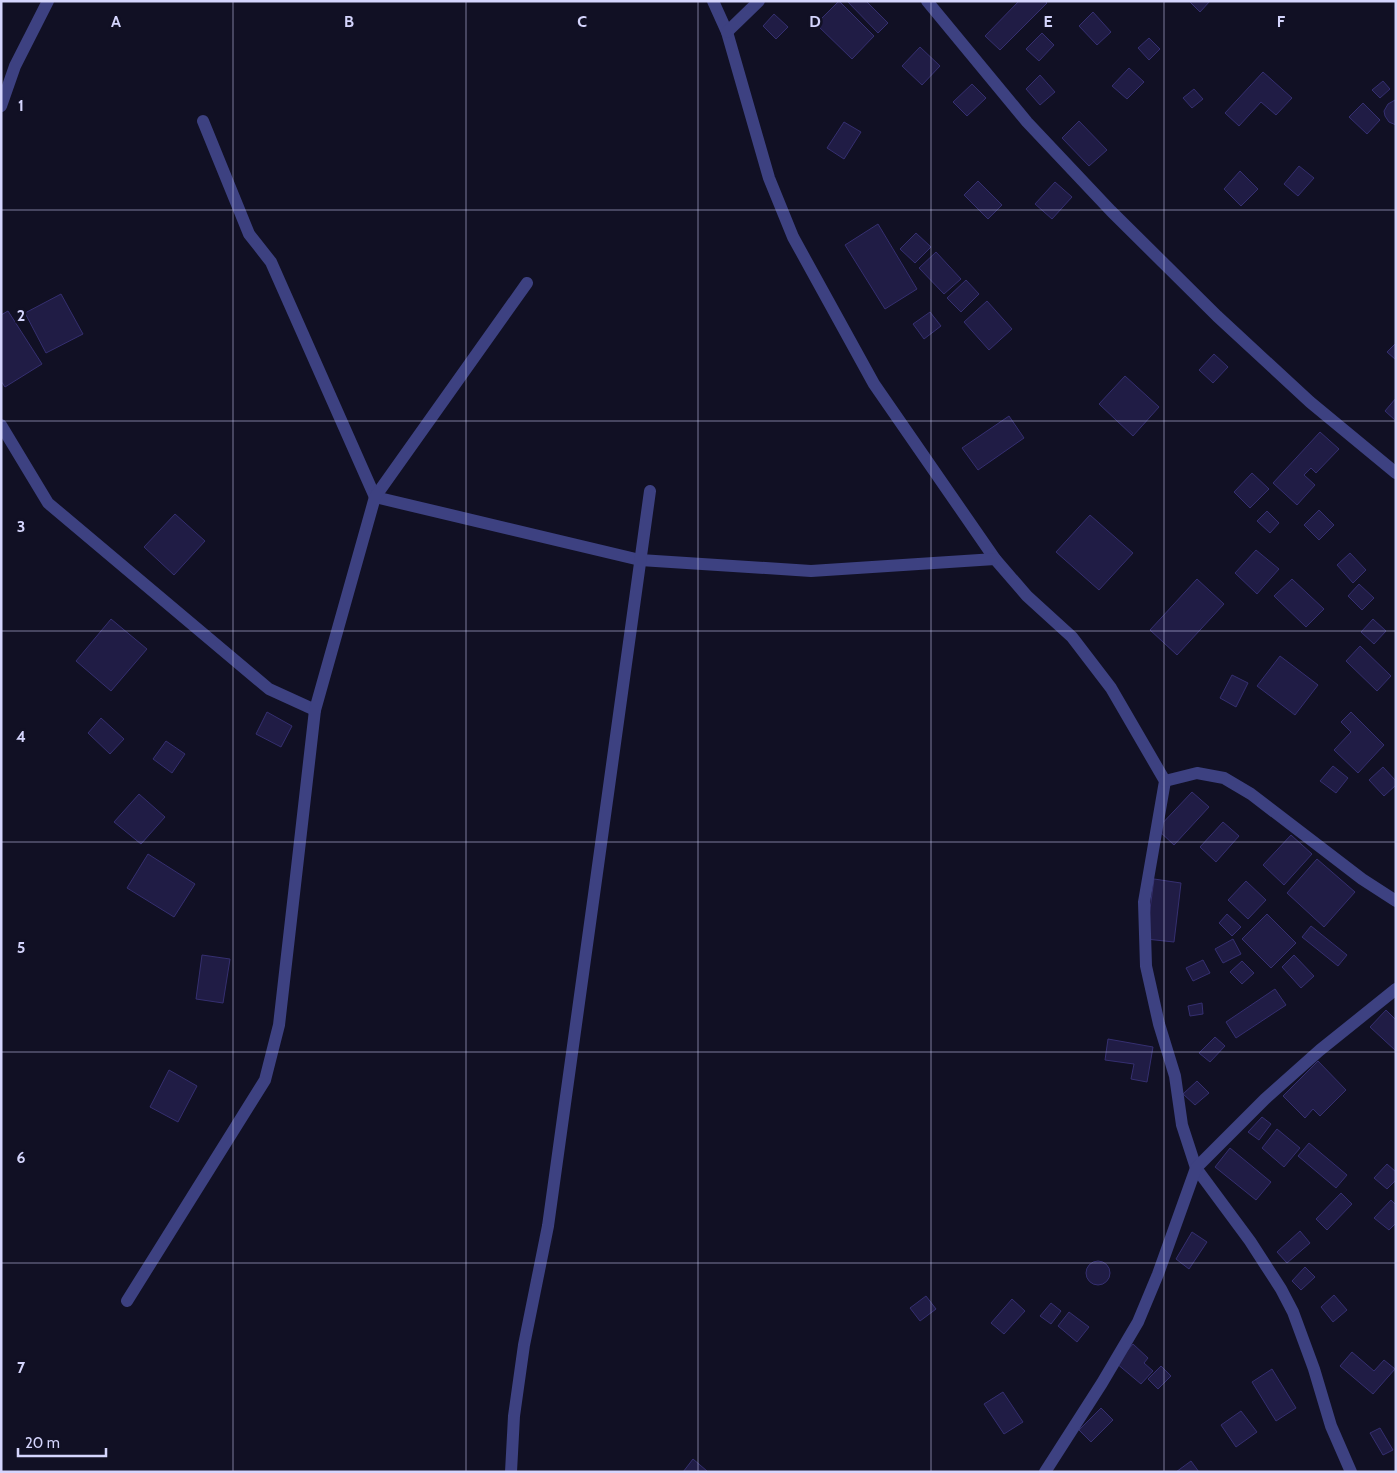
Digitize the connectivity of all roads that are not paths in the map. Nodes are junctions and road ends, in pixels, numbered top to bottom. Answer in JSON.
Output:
{"nodes":[{"id":1,"x":48,"y":1,"type":"edge"},
{"id":2,"x":713,"y":1,"type":"edge"},
{"id":3,"x":759,"y":1,"type":"edge"},
{"id":4,"x":927,"y":1,"type":"edge"},
{"id":5,"x":727,"y":32,"type":"junction"},
{"id":6,"x":1,"y":106,"type":"edge"},
{"id":7,"x":203,"y":121,"type":"dead end"},
{"id":8,"x":527,"y":283,"type":"dead end"},
{"id":9,"x":1,"y":425,"type":"edge"},
{"id":10,"x":1396,"y":473,"type":"edge"},
{"id":11,"x":650,"y":491,"type":"dead end"},
{"id":12,"x":375,"y":497,"type":"junction"},
{"id":13,"x":995,"y":559,"type":"junction"},
{"id":14,"x":640,"y":560,"type":"junction"},
{"id":15,"x":315,"y":710,"type":"junction"},
{"id":16,"x":1165,"y":781,"type":"junction"},
{"id":17,"x":1396,"y":901,"type":"edge"},
{"id":18,"x":1396,"y":989,"type":"edge"},
{"id":19,"x":1196,"y":1168,"type":"junction"},
{"id":20,"x":127,"y":1301,"type":"dead end"},
{"id":21,"x":511,"y":1472,"type":"edge"},
{"id":22,"x":1045,"y":1472,"type":"edge"},
{"id":23,"x":1351,"y":1472,"type":"edge"}],
"edges":[{"from":1,"to":6,"type":"street"},
{"from":2,"to":5,"type":"street"},
{"from":3,"to":5,"type":"street"},
{"from":4,"to":10,"type":"street"},
{"from":5,"to":13,"type":"street"},
{"from":7,"to":12,"type":"street"},
{"from":8,"to":12,"type":"street"},
{"from":9,"to":15,"type":"street"},
{"from":11,"to":14,"type":"street"},
{"from":12,"to":14,"type":"street"},
{"from":12,"to":15,"type":"street"},
{"from":13,"to":14,"type":"street"},
{"from":13,"to":16,"type":"street"},
{"from":14,"to":21,"type":"street"},
{"from":15,"to":20,"type":"street"},
{"from":16,"to":17,"type":"street"},
{"from":16,"to":19,"type":"street"},
{"from":18,"to":19,"type":"street"},
{"from":19,"to":22,"type":"street"},
{"from":19,"to":23,"type":"street"}]}
